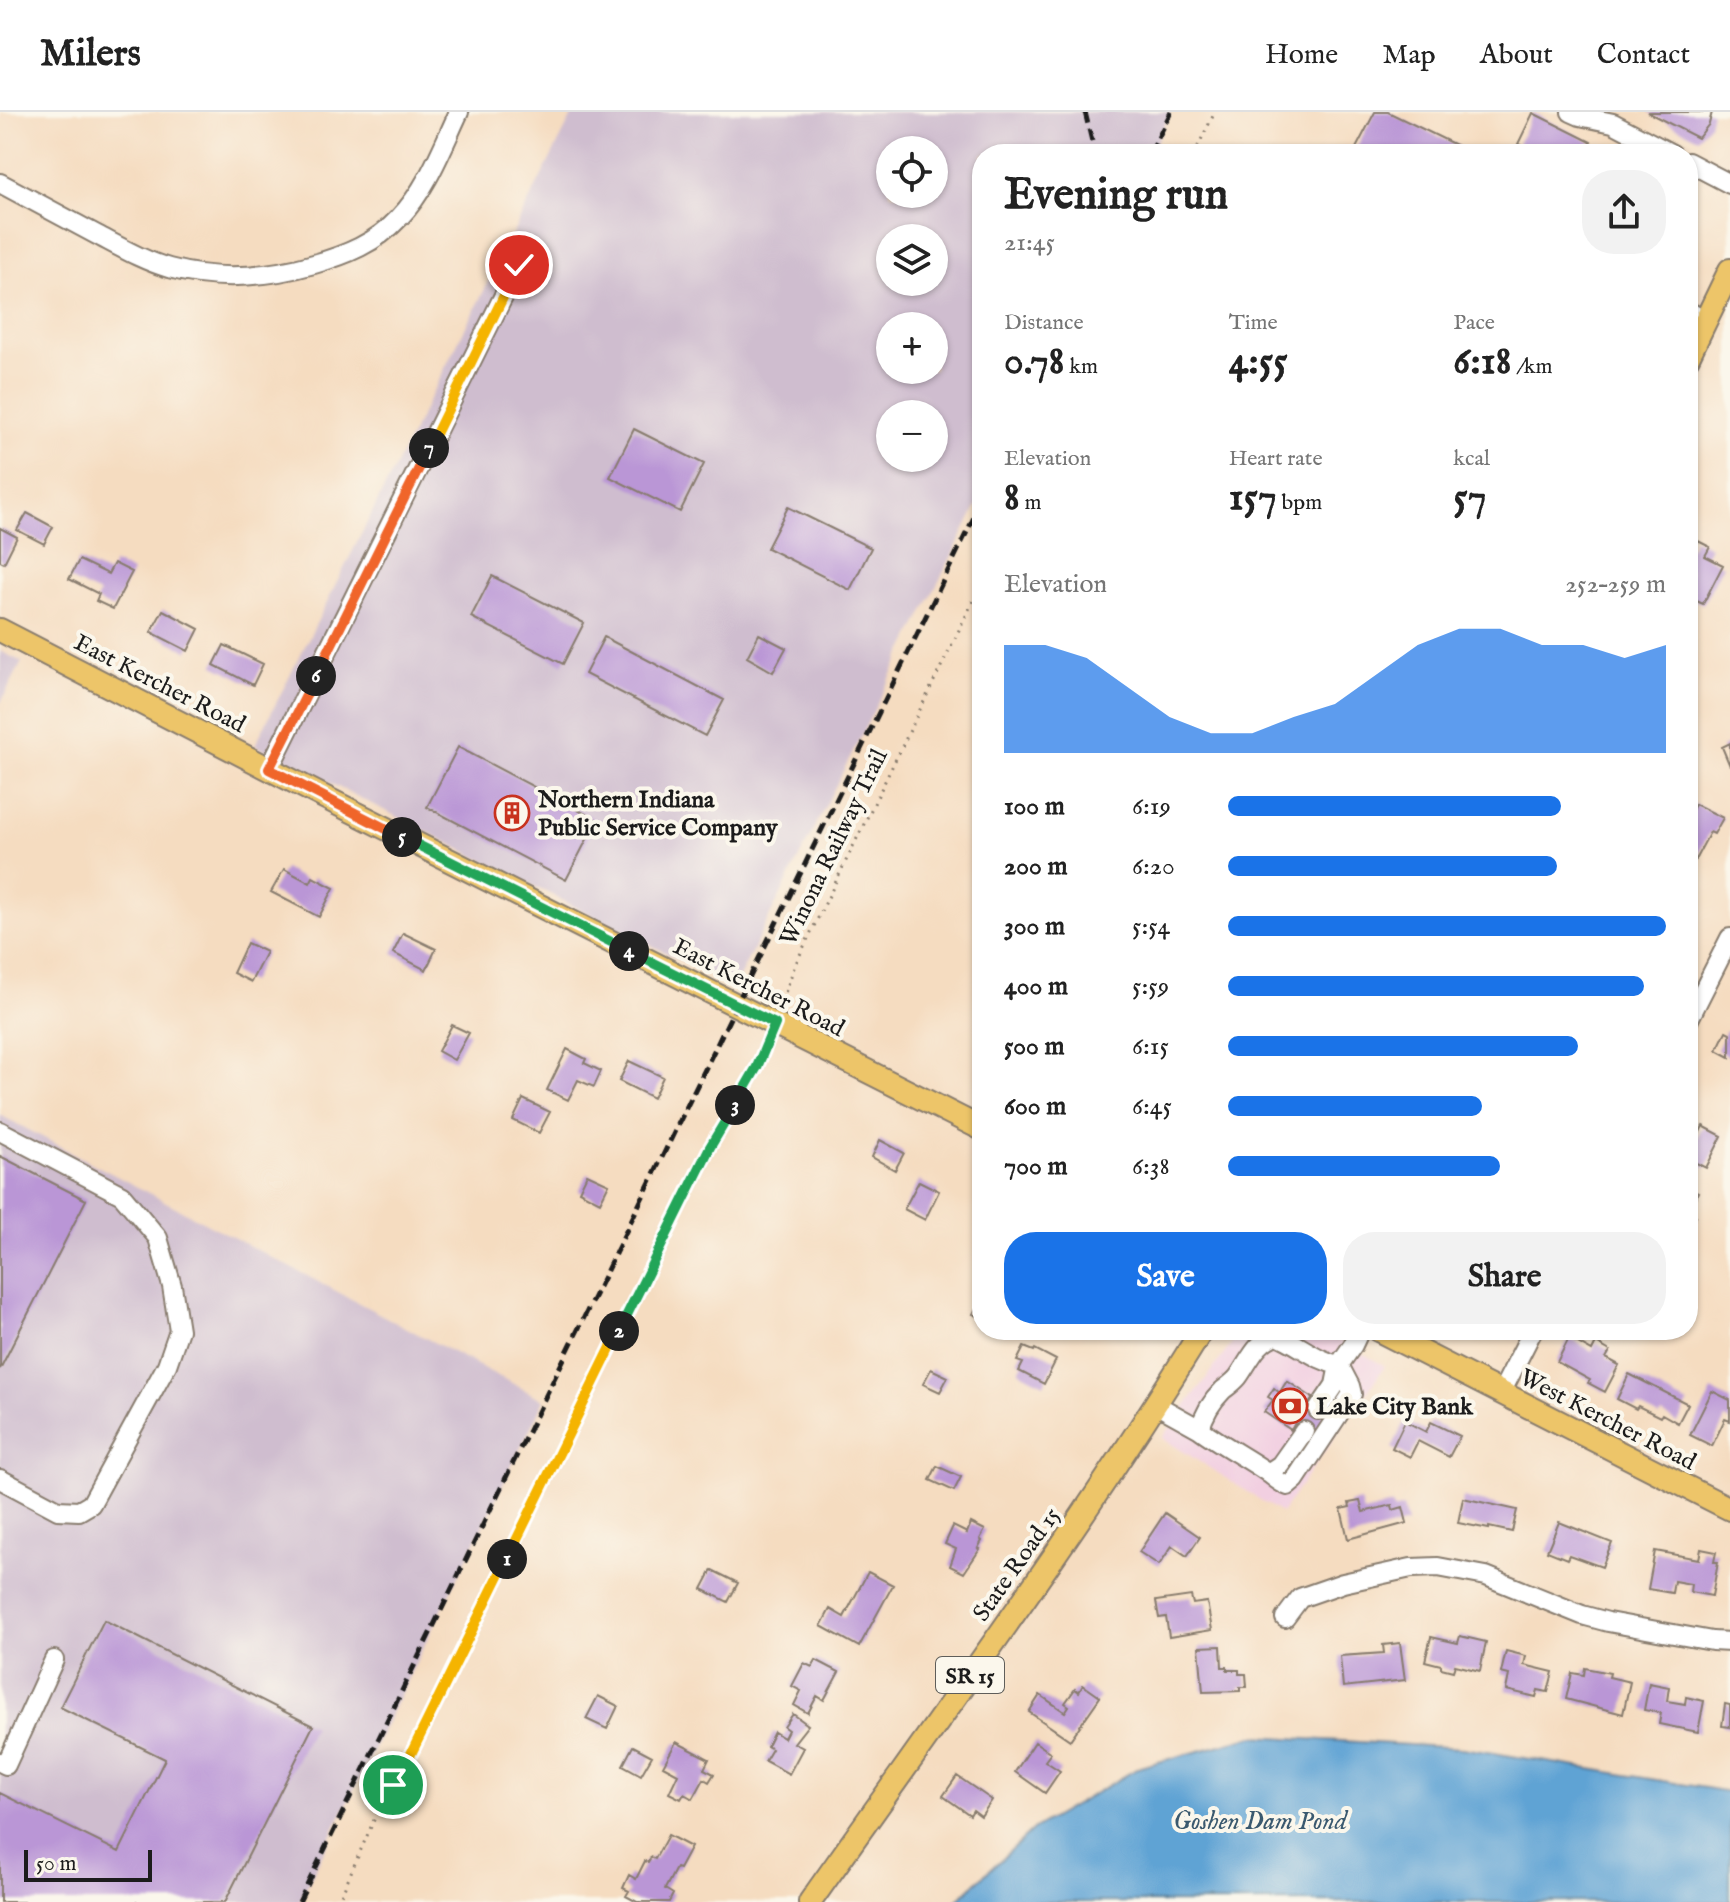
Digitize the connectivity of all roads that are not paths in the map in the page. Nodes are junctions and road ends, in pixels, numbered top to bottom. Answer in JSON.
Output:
{"nodes":[{"id":1,"x":459,"y":112,"type":"edge"},
{"id":2,"x":1571,"y":112,"type":"edge"},
{"id":3,"x":1653,"y":144,"type":"edge"},
{"id":4,"x":1698,"y":167,"type":"edge"},
{"id":5,"x":0,"y":183,"type":"edge"},
{"id":6,"x":1730,"y":184,"type":"edge"},
{"id":7,"x":519,"y":265,"type":"dead end"},
{"id":8,"x":1730,"y":270,"type":"edge"},
{"id":9,"x":1698,"y":315,"type":"edge"},
{"id":10,"x":0,"y":630,"type":"edge"},
{"id":11,"x":269,"y":769,"type":"junction"},
{"id":12,"x":1730,"y":938,"type":"edge"},
{"id":13,"x":1698,"y":1001,"type":"edge"},
{"id":14,"x":972,"y":1124,"type":"edge"},
{"id":15,"x":0,"y":1131,"type":"edge"},
{"id":16,"x":1196,"y":1340,"type":"edge"},
{"id":17,"x":1266,"y":1340,"type":"edge"},
{"id":18,"x":1288,"y":1340,"type":"edge"},
{"id":19,"x":1355,"y":1340,"type":"edge"},
{"id":20,"x":1398,"y":1340,"type":"edge"},
{"id":21,"x":1528,"y":1340,"type":"edge"},
{"id":22,"x":1339,"y":1365,"type":"junction"},
{"id":23,"x":1501,"y":1393,"type":"junction"},
{"id":24,"x":1155,"y":1404,"type":"junction"},
{"id":25,"x":1318,"y":1410,"type":"dead end"},
{"id":26,"x":1200,"y":1429,"type":"junction"},
{"id":27,"x":1304,"y":1431,"type":"dead end"},
{"id":28,"x":1268,"y":1473,"type":"junction"},
{"id":29,"x":0,"y":1479,"type":"edge"},
{"id":30,"x":1730,"y":1509,"type":"edge"},
{"id":31,"x":1285,"y":1618,"type":"dead end"},
{"id":32,"x":1730,"y":1642,"type":"edge"},
{"id":33,"x":54,"y":1660,"type":"dead end"},
{"id":34,"x":0,"y":1762,"type":"edge"},
{"id":35,"x":810,"y":1902,"type":"edge"}],
"edges":[{"from":1,"to":5,"type":"street"},
{"from":2,"to":3,"type":"street"},
{"from":4,"to":6,"type":"street"},
{"from":7,"to":11,"type":"street"},
{"from":8,"to":9,"type":"main road"},
{"from":10,"to":11,"type":"main road","name":"East Kercher Road"},
{"from":11,"to":14,"type":"main road","name":"East Kercher Road"},
{"from":12,"to":13,"type":"street"},
{"from":15,"to":29,"type":"street"},
{"from":16,"to":24,"type":"main road","name":"State Road 15","number":"SR 15"},
{"from":17,"to":26,"type":"street"},
{"from":18,"to":22,"type":"street"},
{"from":19,"to":22,"type":"street"},
{"from":20,"to":23,"type":"main road","name":"West Kercher Road"},
{"from":21,"to":23,"type":"street"},
{"from":22,"to":25,"type":"street"},
{"from":22,"to":28,"type":"street"},
{"from":23,"to":30,"type":"main road","name":"West Kercher Road"},
{"from":24,"to":26,"type":"street"},
{"from":24,"to":35,"type":"main road","name":"State Road 15","number":"SR 15"},
{"from":26,"to":28,"type":"street"},
{"from":27,"to":28,"type":"street"},
{"from":31,"to":32,"type":"street"},
{"from":33,"to":34,"type":"street"}]}
